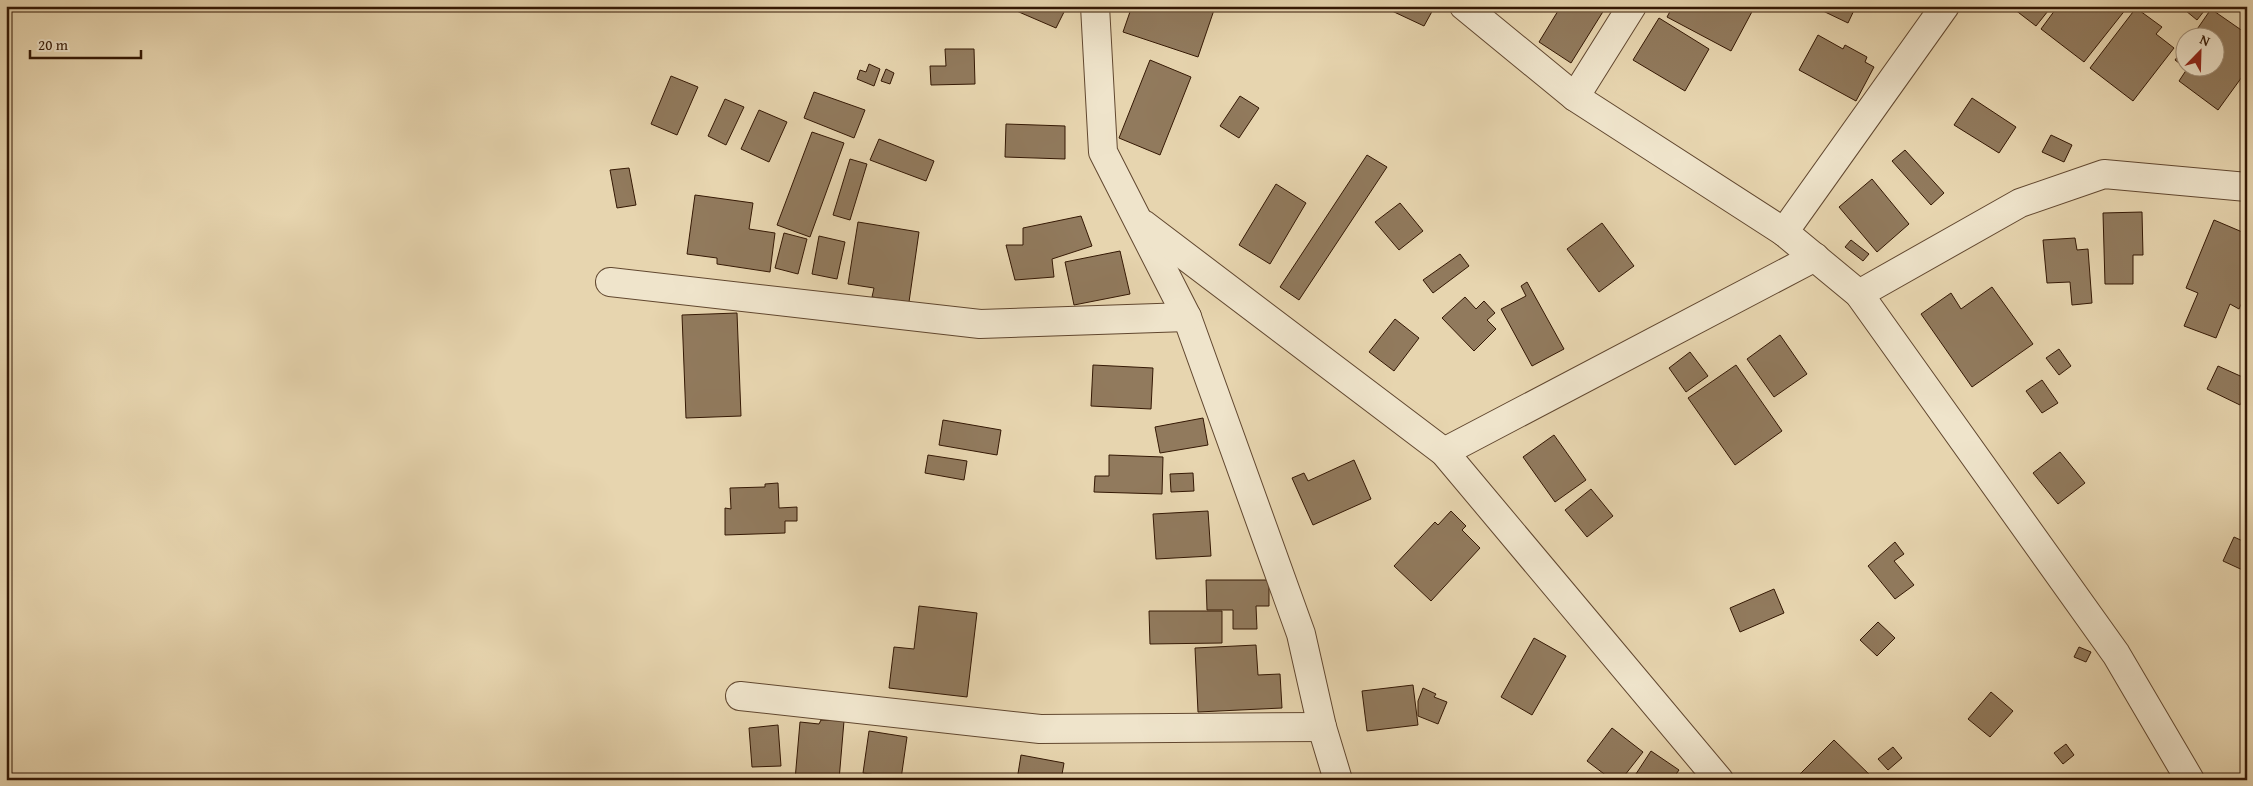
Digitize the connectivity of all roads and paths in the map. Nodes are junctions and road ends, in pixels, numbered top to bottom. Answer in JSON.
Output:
{"nodes":[{"id":1,"x":1096,"y":6,"type":"edge"},
{"id":2,"x":1464,"y":6,"type":"edge"},
{"id":3,"x":1632,"y":6,"type":"edge"},
{"id":4,"x":1945,"y":6,"type":"edge"},
{"id":5,"x":1575,"y":96,"type":"junction"},
{"id":6,"x":2247,"y":187,"type":"edge"},
{"id":7,"x":1138,"y":220,"type":"junction"},
{"id":8,"x":1784,"y":232,"type":"junction"},
{"id":9,"x":1815,"y":258,"type":"junction"},
{"id":10,"x":610,"y":282,"type":"dead end"},
{"id":11,"x":1859,"y":294,"type":"junction"},
{"id":12,"x":1187,"y":317,"type":"junction"},
{"id":13,"x":1444,"y":452,"type":"junction"},
{"id":14,"x":740,"y":696,"type":"dead end"},
{"id":15,"x":1322,"y":727,"type":"junction"},
{"id":16,"x":1714,"y":778,"type":"edge"},
{"id":17,"x":1338,"y":780,"type":"edge"},
{"id":18,"x":2190,"y":780,"type":"edge"}],
"edges":[{"from":1,"to":7,"type":"street"},
{"from":2,"to":5,"type":"street"},
{"from":3,"to":5,"type":"street"},
{"from":4,"to":8,"type":"street"},
{"from":5,"to":8,"type":"street"},
{"from":6,"to":11,"type":"street"},
{"from":7,"to":12,"type":"street"},
{"from":7,"to":13,"type":"street"},
{"from":8,"to":9,"type":"street"},
{"from":9,"to":11,"type":"street"},
{"from":9,"to":13,"type":"street"},
{"from":10,"to":12,"type":"street"},
{"from":11,"to":18,"type":"street"},
{"from":12,"to":15,"type":"street"},
{"from":13,"to":16,"type":"street"},
{"from":14,"to":15,"type":"street"},
{"from":15,"to":17,"type":"street"}]}
